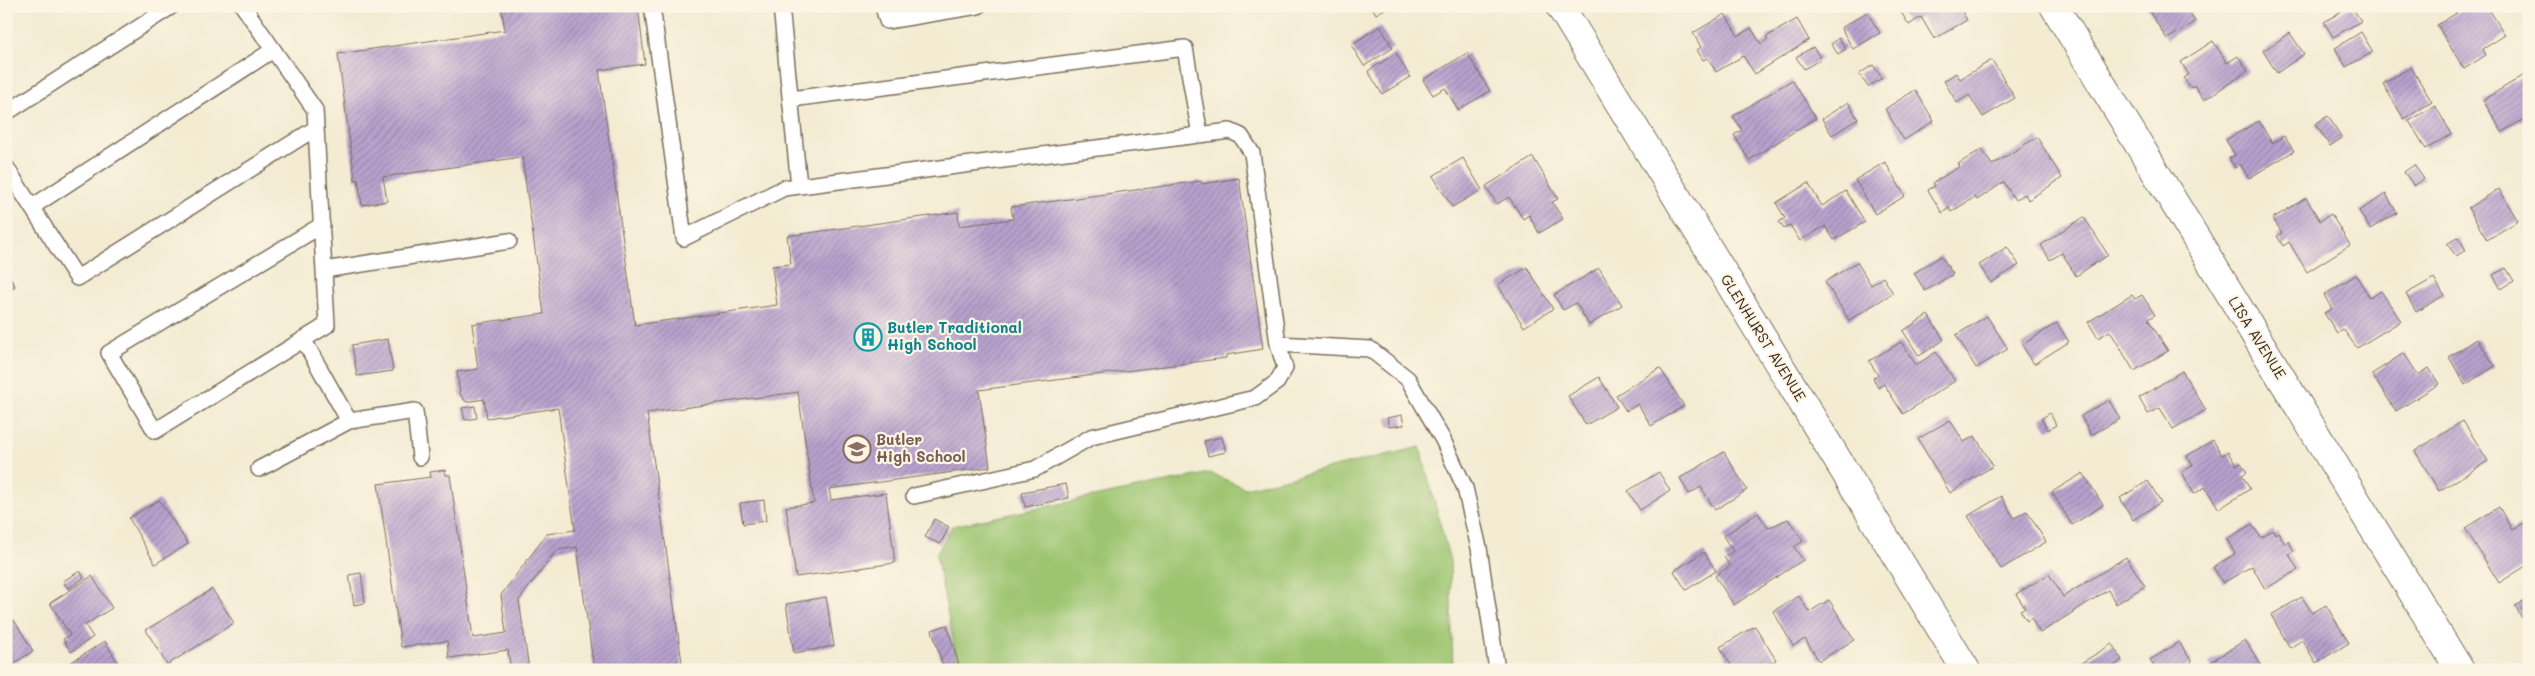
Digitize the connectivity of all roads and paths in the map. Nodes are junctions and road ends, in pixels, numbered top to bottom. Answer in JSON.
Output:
{"nodes":[{"id":1,"x":172,"y":6,"type":"edge"},
{"id":2,"x":243,"y":6,"type":"edge"},
{"id":3,"x":652,"y":6,"type":"edge"},
{"id":4,"x":781,"y":6,"type":"edge"},
{"id":5,"x":883,"y":6,"type":"edge"},
{"id":6,"x":978,"y":6,"type":"edge"},
{"id":7,"x":1560,"y":6,"type":"edge"},
{"id":8,"x":2054,"y":6,"type":"edge"},
{"id":9,"x":273,"y":50,"type":"junction"},
{"id":10,"x":790,"y":100,"type":"junction"},
{"id":11,"x":6,"y":113,"type":"edge"},
{"id":12,"x":316,"y":128,"type":"junction"},
{"id":13,"x":1200,"y":135,"type":"junction"},
{"id":14,"x":6,"y":167,"type":"edge"},
{"id":15,"x":799,"y":186,"type":"junction"},
{"id":16,"x":32,"y":207,"type":"junction"},
{"id":17,"x":322,"y":226,"type":"junction"},
{"id":18,"x":509,"y":241,"type":"dead end"},
{"id":19,"x":324,"y":270,"type":"junction"},
{"id":20,"x":303,"y":339,"type":"junction"},
{"id":21,"x":1278,"y":344,"type":"junction"},
{"id":22,"x":349,"y":421,"type":"junction"},
{"id":23,"x":420,"y":457,"type":"dead end"},
{"id":24,"x":259,"y":469,"type":"dead end"},
{"id":25,"x":914,"y":496,"type":"dead end"},
{"id":26,"x":1497,"y":670,"type":"edge"},
{"id":27,"x":1966,"y":670,"type":"edge"},
{"id":28,"x":2460,"y":670,"type":"edge"}],
"edges":[{"from":1,"to":11,"type":"lane"},
{"from":2,"to":9,"type":"lane"},
{"from":3,"to":15,"type":"lane"},
{"from":4,"to":10,"type":"lane"},
{"from":5,"to":6,"type":"lane"},
{"from":7,"to":27,"type":"street","name":"GLENHURST AVENUE"},
{"from":8,"to":28,"type":"street","name":"LISA AVENUE"},
{"from":9,"to":12,"type":"lane"},
{"from":9,"to":16,"type":"lane"},
{"from":10,"to":13,"type":"lane"},
{"from":10,"to":15,"type":"lane"},
{"from":12,"to":16,"type":"lane"},
{"from":12,"to":17,"type":"lane"},
{"from":13,"to":15,"type":"lane"},
{"from":13,"to":21,"type":"lane"},
{"from":14,"to":16,"type":"lane"},
{"from":17,"to":19,"type":"lane"},
{"from":17,"to":20,"type":"lane"},
{"from":18,"to":19,"type":"lane"},
{"from":19,"to":20,"type":"lane"},
{"from":20,"to":22,"type":"lane"},
{"from":21,"to":25,"type":"lane"},
{"from":21,"to":26,"type":"lane"},
{"from":22,"to":23,"type":"lane"},
{"from":22,"to":24,"type":"lane"}]}
